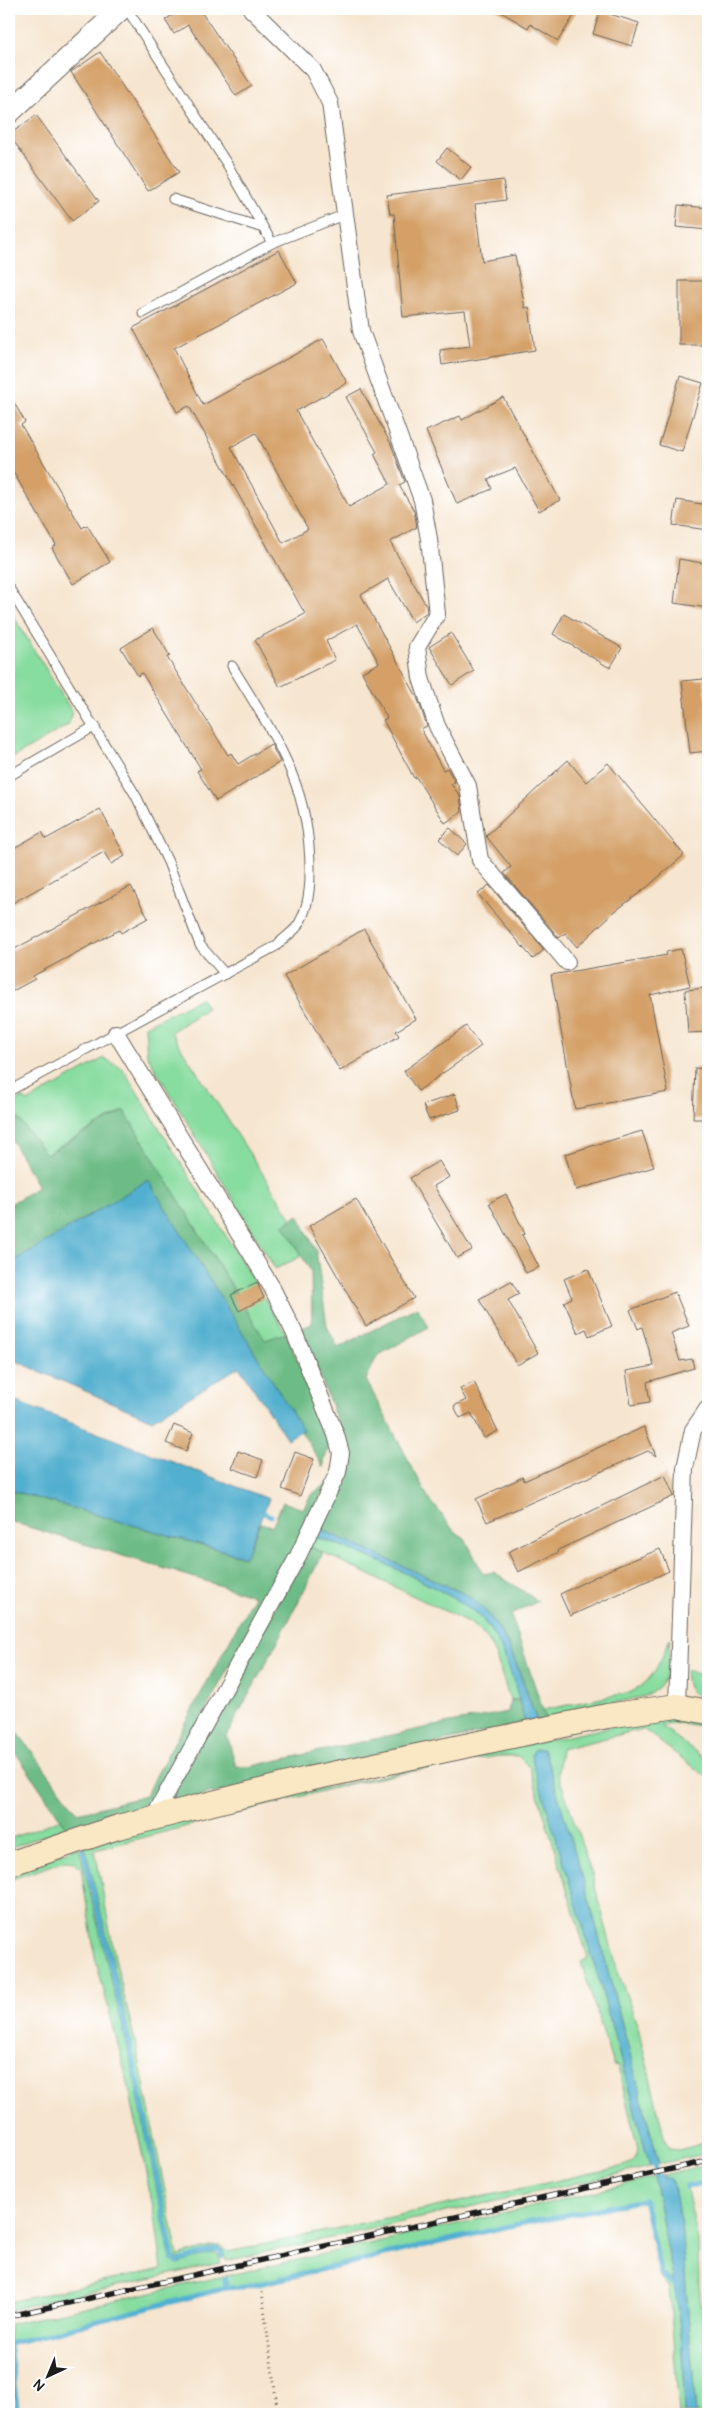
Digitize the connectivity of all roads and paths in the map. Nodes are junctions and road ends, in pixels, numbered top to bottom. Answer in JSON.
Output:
{"nodes":[{"id":1,"x":121,"y":9,"type":"edge"},
{"id":2,"x":127,"y":9,"type":"edge"},
{"id":3,"x":251,"y":9,"type":"edge"},
{"id":4,"x":9,"y":113,"type":"edge"},
{"id":5,"x":173,"y":199,"type":"dead end"},
{"id":6,"x":346,"y":214,"type":"junction"},
{"id":7,"x":263,"y":228,"type":"junction"},
{"id":8,"x":272,"y":243,"type":"junction"},
{"id":9,"x":143,"y":313,"type":"dead end"},
{"id":10,"x":9,"y":588,"type":"edge"},
{"id":11,"x":232,"y":666,"type":"dead end"},
{"id":12,"x":94,"y":726,"type":"junction"},
{"id":13,"x":9,"y":776,"type":"edge"},
{"id":14,"x":567,"y":962,"type":"dead end"},
{"id":15,"x":225,"y":974,"type":"junction"},
{"id":16,"x":116,"y":1033,"type":"junction"},
{"id":17,"x":9,"y":1091,"type":"edge"},
{"id":18,"x":708,"y":1408,"type":"edge"},
{"id":19,"x":677,"y":1706,"type":"junction"},
{"id":20,"x":708,"y":1712,"type":"edge"},
{"id":21,"x":152,"y":1818,"type":"junction"},
{"id":22,"x":9,"y":1864,"type":"edge"},
{"id":23,"x":262,"y":2292,"type":"dead end"},
{"id":24,"x":278,"y":2414,"type":"edge"}],
"edges":[{"from":1,"to":4,"type":"street"},
{"from":2,"to":7,"type":"lane"},
{"from":3,"to":6,"type":"street"},
{"from":5,"to":7,"type":"lane"},
{"from":6,"to":8,"type":"lane"},
{"from":6,"to":14,"type":"street"},
{"from":7,"to":8,"type":"lane"},
{"from":8,"to":9,"type":"lane"},
{"from":10,"to":12,"type":"lane"},
{"from":11,"to":15,"type":"lane"},
{"from":12,"to":13,"type":"lane"},
{"from":12,"to":15,"type":"lane"},
{"from":15,"to":16,"type":"lane"},
{"from":16,"to":17,"type":"lane"},
{"from":16,"to":21,"type":"street"},
{"from":18,"to":19,"type":"street"},
{"from":19,"to":20,"type":"main road"},
{"from":19,"to":21,"type":"main road"},
{"from":21,"to":22,"type":"main road"},
{"from":23,"to":24,"type":"path"}]}
